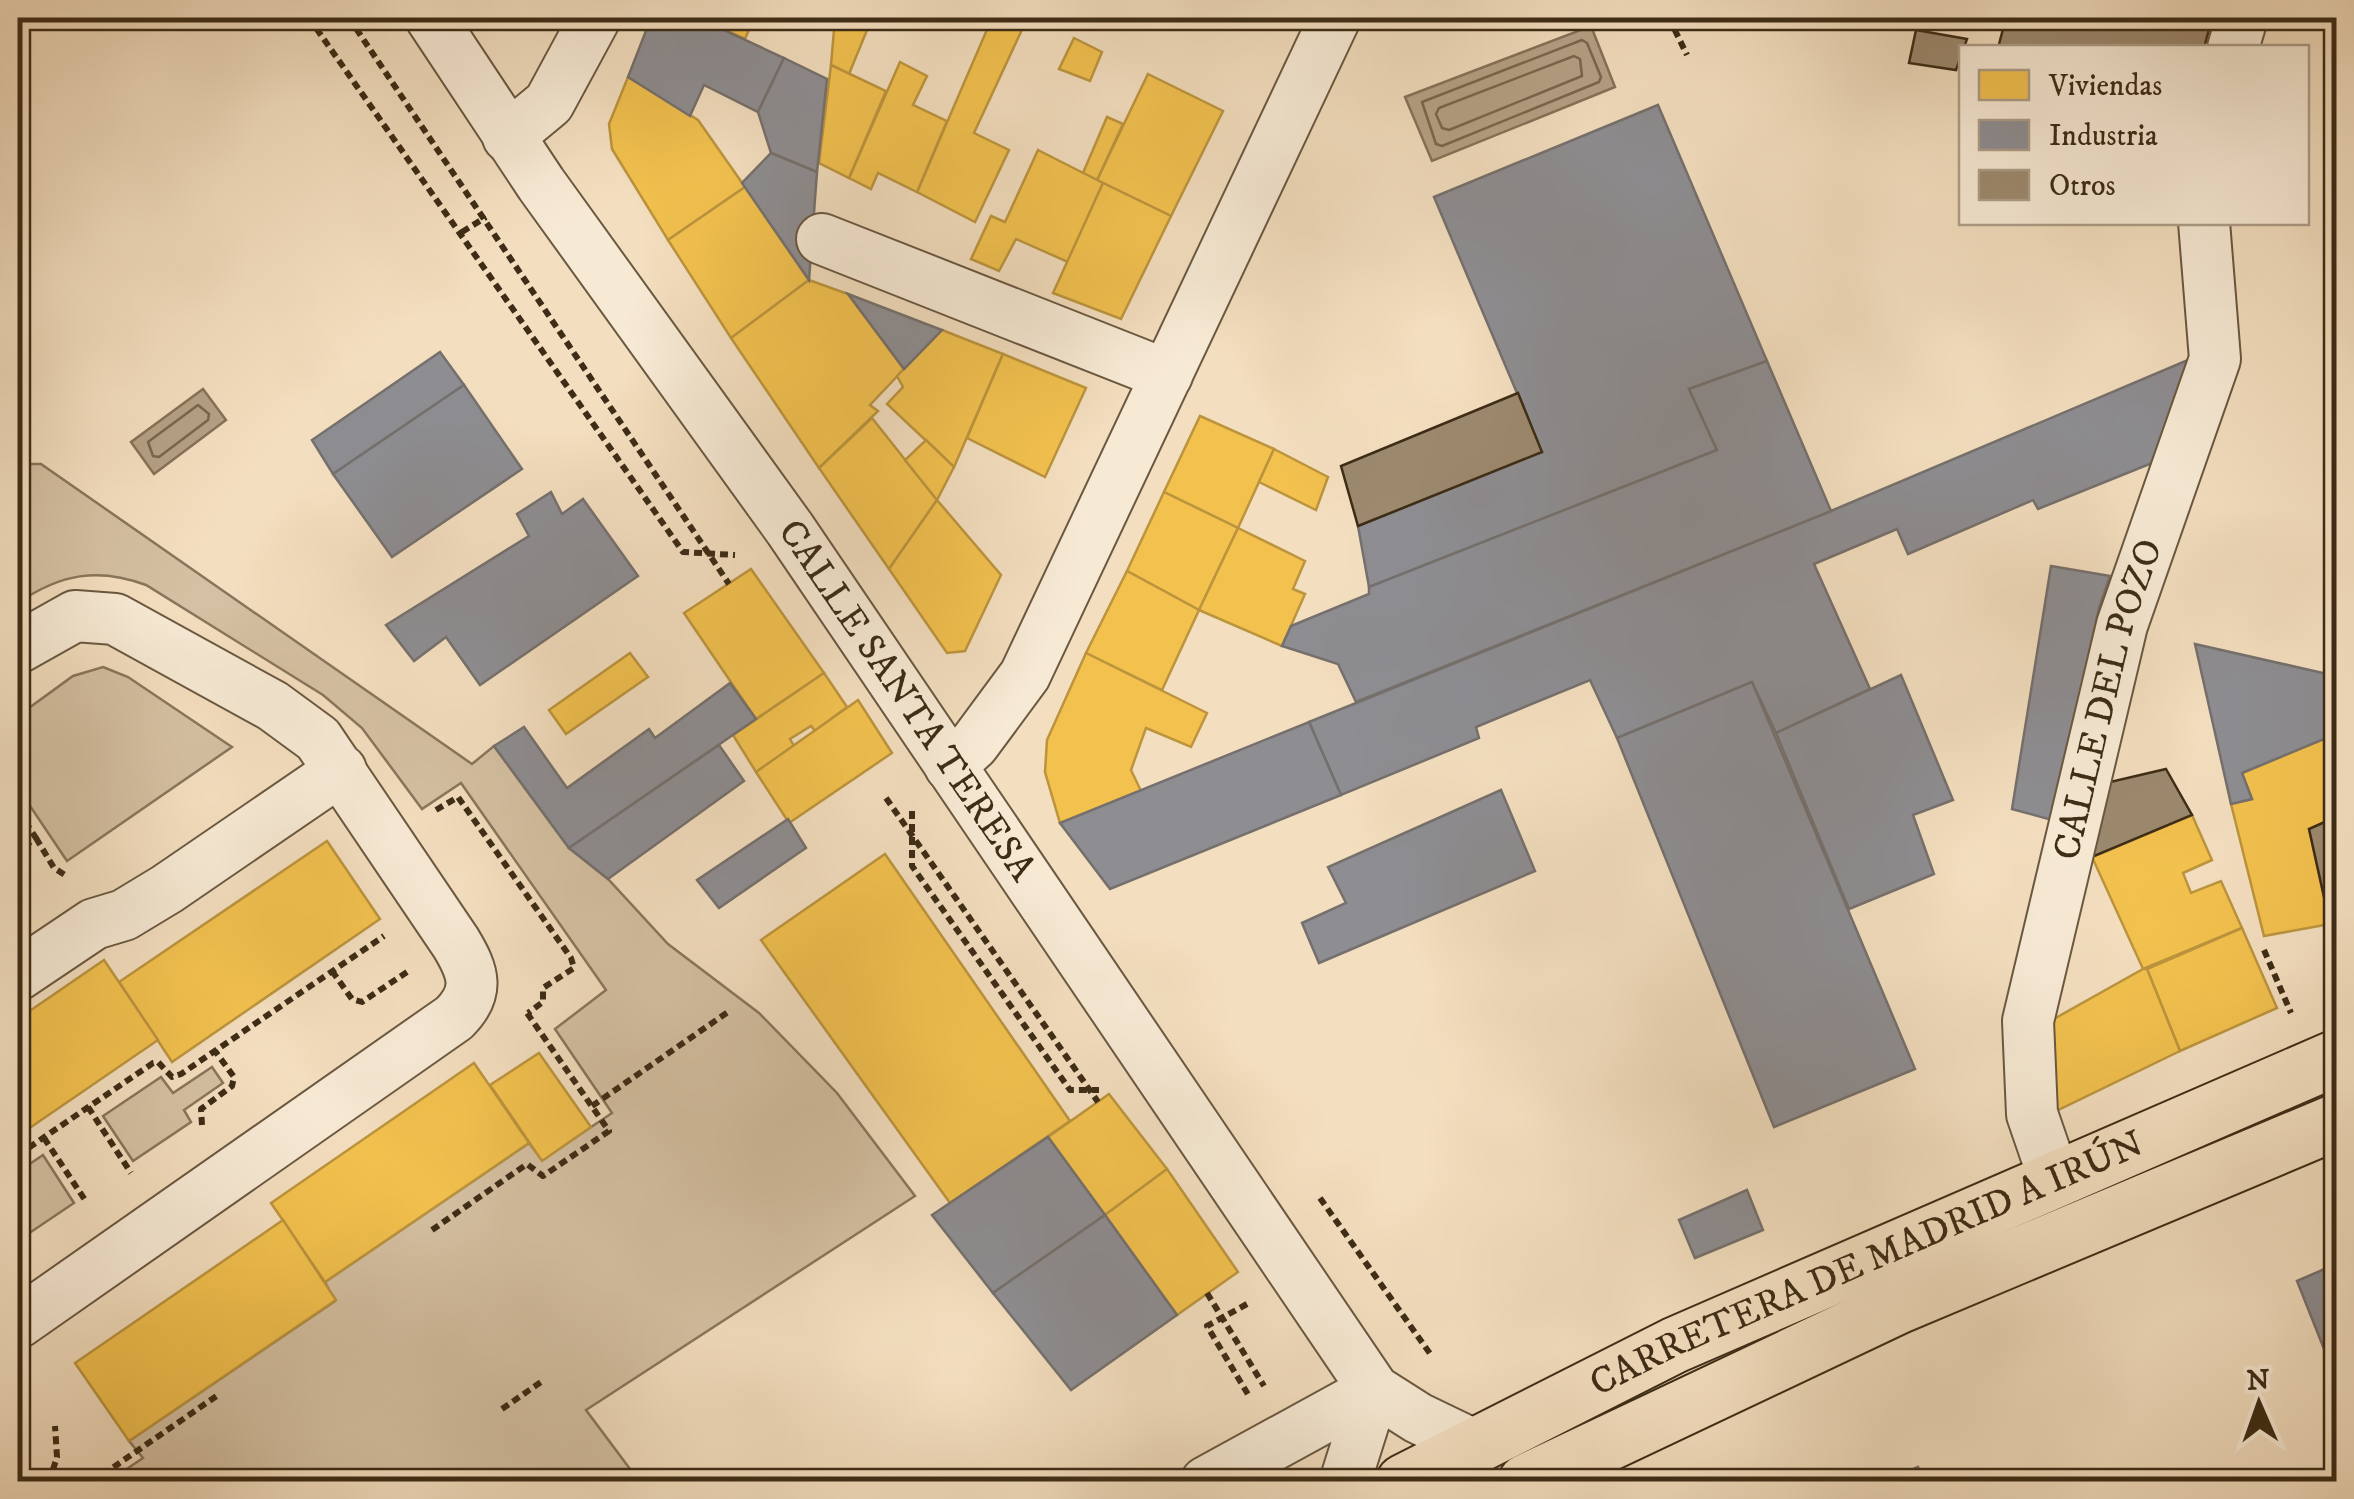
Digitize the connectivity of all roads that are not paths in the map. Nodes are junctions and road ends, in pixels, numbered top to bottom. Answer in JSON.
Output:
{"nodes":[{"id":1,"x":431,"y":18,"type":"edge"},
{"id":2,"x":595,"y":18,"type":"edge"},
{"id":3,"x":1335,"y":18,"type":"edge"},
{"id":4,"x":2242,"y":18,"type":"edge"},
{"id":5,"x":2234,"y":45,"type":"edge"},
{"id":6,"x":508,"y":137,"type":"junction"},
{"id":7,"x":2204,"y":225,"type":"edge"},
{"id":8,"x":822,"y":239,"type":"dead end"},
{"id":9,"x":1167,"y":375,"type":"junction"},
{"id":10,"x":18,"y":648,"type":"edge"},
{"id":11,"x":341,"y":770,"type":"junction"},
{"id":12,"x":933,"y":781,"type":"junction"},
{"id":13,"x":18,"y":976,"type":"edge"},
{"id":14,"x":2316,"y":1041,"type":"edge"},
{"id":15,"x":2336,"y":1122,"type":"edge"},
{"id":16,"x":2054,"y":1178,"type":"junction"},
{"id":17,"x":18,"y":1323,"type":"edge"},
{"id":18,"x":1374,"y":1390,"type":"junction"},
{"id":19,"x":1472,"y":1444,"type":"junction"},
{"id":20,"x":1206,"y":1482,"type":"edge"},
{"id":21,"x":1345,"y":1482,"type":"edge"},
{"id":22,"x":1404,"y":1482,"type":"edge"},
{"id":23,"x":1526,"y":1482,"type":"edge"}],
"edges":[{"from":1,"to":6,"type":"street","name":"CALLE SANTA TERESA"},
{"from":2,"to":6,"type":"street"},
{"from":3,"to":9,"type":"street"},
{"from":4,"to":5,"type":"street"},
{"from":6,"to":12,"type":"street","name":"CALLE SANTA TERESA"},
{"from":7,"to":16,"type":"street","name":"CALLE DEL POZO"},
{"from":8,"to":9,"type":"street"},
{"from":9,"to":12,"type":"street"},
{"from":10,"to":11,"type":"street"},
{"from":11,"to":13,"type":"street"},
{"from":11,"to":17,"type":"street"},
{"from":12,"to":18,"type":"street","name":"CALLE SANTA TERESA"},
{"from":14,"to":16,"type":"highway","name":"CARRETERA DE MADRID A IRÚN"},
{"from":15,"to":23,"type":"highway","name":"CARRETERA DE MADRID A IRÚN"},
{"from":16,"to":19,"type":"highway","name":"CARRETERA DE MADRID A IRÚN"},
{"from":18,"to":19,"type":"street","name":"CALLE SANTA TERESA"},
{"from":18,"to":20,"type":"street"},
{"from":18,"to":21,"type":"street"},
{"from":19,"to":22,"type":"highway","name":"CARRETERA DE MADRID A IRÚN"}]}
